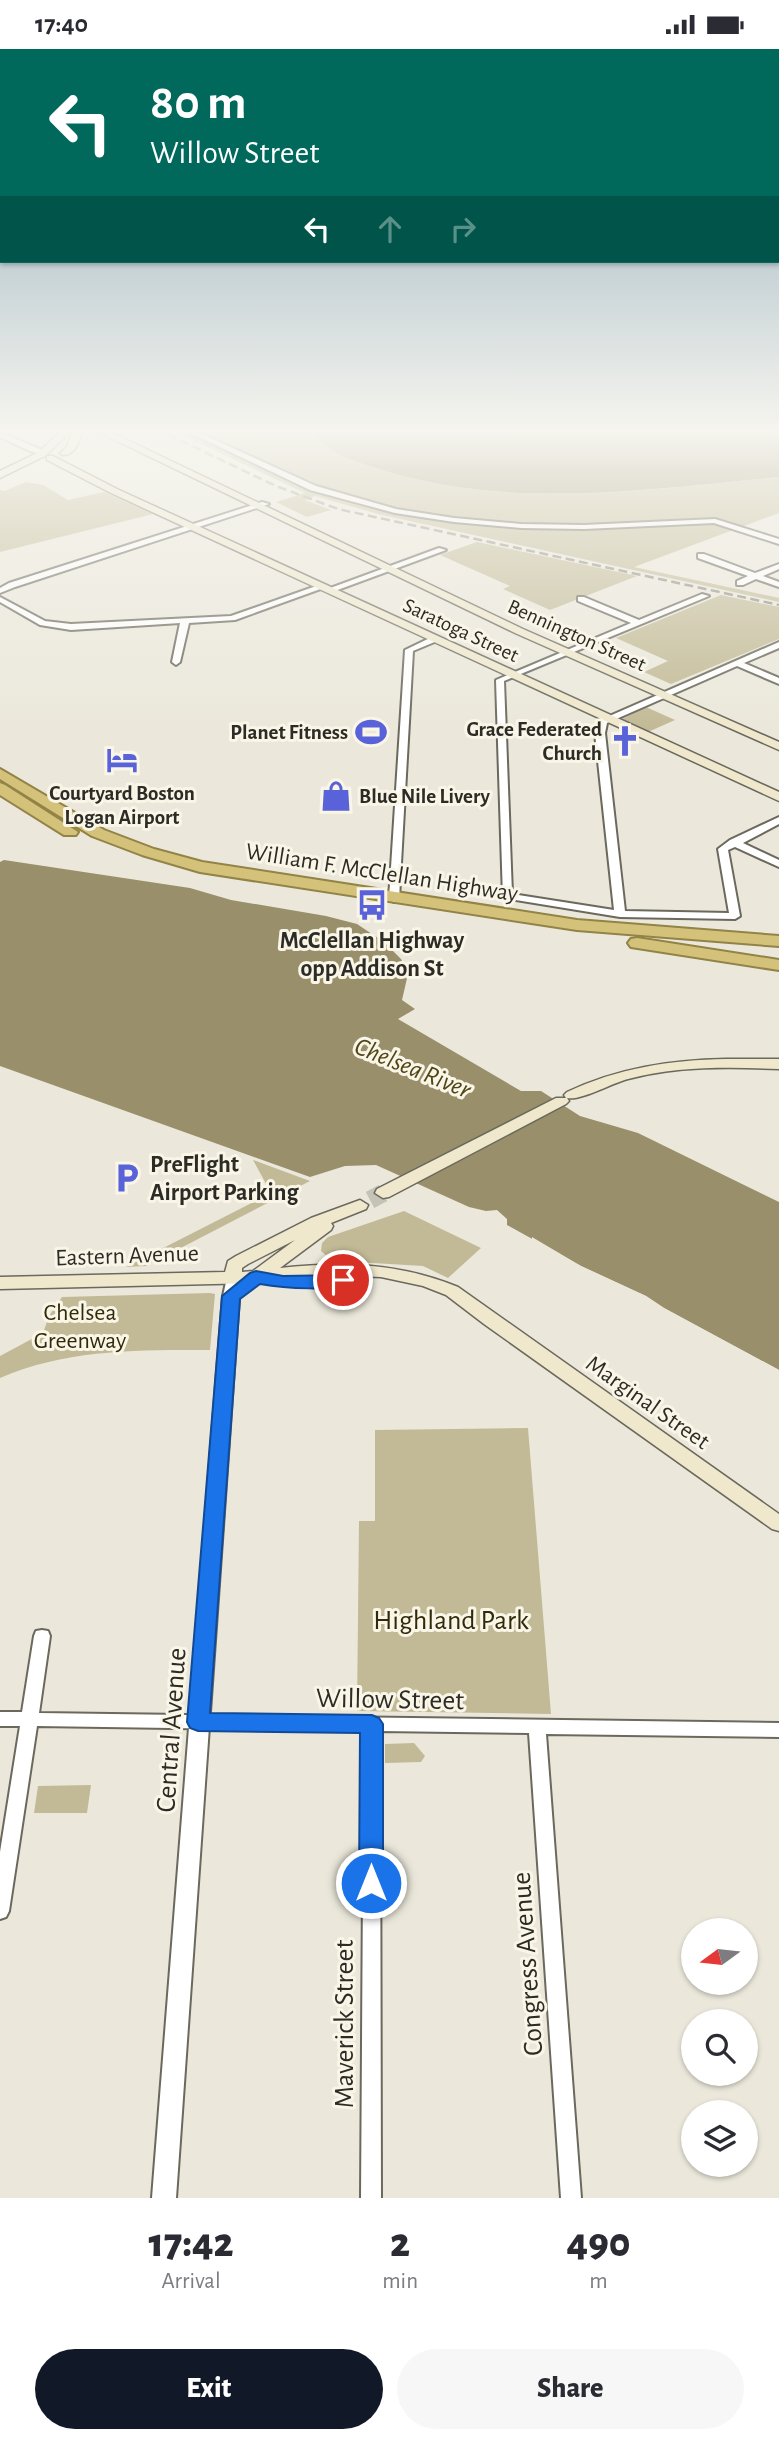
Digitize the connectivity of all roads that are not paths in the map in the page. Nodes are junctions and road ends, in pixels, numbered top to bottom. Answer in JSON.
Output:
{"nodes":[{"id":1,"x":185,"y":529,"type":"edge"},
{"id":2,"x":197,"y":529,"type":"edge"},
{"id":3,"x":312,"y":529,"type":"edge"},
{"id":4,"x":746,"y":530,"type":"edge"},
{"id":5,"x":779,"y":542,"type":"edge"},
{"id":6,"x":442,"y":550,"type":"dead end"},
{"id":7,"x":701,"y":556,"type":"dead end"},
{"id":8,"x":779,"y":566,"type":"edge"},
{"id":9,"x":393,"y":568,"type":"junction"},
{"id":10,"x":756,"y":576,"type":"junction"},
{"id":11,"x":740,"y":583,"type":"dead end"},
{"id":12,"x":779,"y":585,"type":"edge"},
{"id":13,"x":325,"y":589,"type":"junction"},
{"id":14,"x":0,"y":591,"type":"edge"},
{"id":15,"x":705,"y":596,"type":"dead end"},
{"id":16,"x":0,"y":599,"type":"edge"},
{"id":17,"x":581,"y":599,"type":"dead end"},
{"id":18,"x":184,"y":622,"type":"junction"},
{"id":19,"x":638,"y":623,"type":"junction"},
{"id":20,"x":434,"y":639,"type":"junction"},
{"id":21,"x":779,"y":645,"type":"edge"},
{"id":22,"x":570,"y":650,"type":"junction"},
{"id":23,"x":176,"y":662,"type":"dead end"},
{"id":24,"x":736,"y":663,"type":"junction"},
{"id":25,"x":511,"y":674,"type":"junction"},
{"id":26,"x":779,"y":681,"type":"edge"},
{"id":27,"x":665,"y":692,"type":"junction"},
{"id":28,"x":606,"y":718,"type":"junction"},
{"id":29,"x":779,"y":740,"type":"edge"},
{"id":30,"x":779,"y":745,"type":"edge"},
{"id":31,"x":0,"y":773,"type":"edge"},
{"id":32,"x":0,"y":788,"type":"edge"},
{"id":33,"x":779,"y":797,"type":"edge"},
{"id":34,"x":779,"y":820,"type":"edge"},
{"id":35,"x":734,"y":842,"type":"junction"},
{"id":36,"x":779,"y":864,"type":"edge"},
{"id":37,"x":394,"y":899,"type":"junction"},
{"id":38,"x":620,"y":914,"type":"junction"},
{"id":39,"x":779,"y":941,"type":"edge"},
{"id":40,"x":779,"y":965,"type":"edge"},
{"id":41,"x":779,"y":1064,"type":"edge"},
{"id":42,"x":309,"y":1231,"type":"junction"},
{"id":43,"x":233,"y":1271,"type":"junction"},
{"id":44,"x":333,"y":1271,"type":"junction"},
{"id":45,"x":256,"y":1277,"type":"junction"},
{"id":46,"x":0,"y":1283,"type":"edge"},
{"id":47,"x":231,"y":1296,"type":"junction"},
{"id":48,"x":490,"y":1320,"type":"junction"},
{"id":49,"x":779,"y":1524,"type":"edge"},
{"id":50,"x":42,"y":1636,"type":"dead end"},
{"id":51,"x":0,"y":1719,"type":"edge"},
{"id":52,"x":29,"y":1720,"type":"junction"},
{"id":53,"x":198,"y":1722,"type":"junction"},
{"id":54,"x":372,"y":1724,"type":"junction"},
{"id":55,"x":537,"y":1727,"type":"junction"},
{"id":56,"x":779,"y":1730,"type":"edge"},
{"id":57,"x":0,"y":1911,"type":"edge"},
{"id":58,"x":164,"y":2198,"type":"edge"},
{"id":59,"x":371,"y":2198,"type":"edge"},
{"id":60,"x":571,"y":2198,"type":"edge"}],
"edges":[{"from":1,"to":14,"type":"street"},
{"from":2,"to":13,"type":"main road","name":"Saratoga Street"},
{"from":3,"to":9,"type":"main road","name":"Bennington Street"},
{"from":4,"to":5,"type":"street"},
{"from":6,"to":9,"type":"street"},
{"from":7,"to":10,"type":"street"},
{"from":8,"to":10,"type":"street"},
{"from":9,"to":13,"type":"street"},
{"from":9,"to":22,"type":"main road","name":"Bennington Street"},
{"from":10,"to":11,"type":"street"},
{"from":10,"to":12,"type":"street"},
{"from":13,"to":18,"type":"street"},
{"from":13,"to":20,"type":"main road","name":"Saratoga Street"},
{"from":15,"to":19,"type":"street"},
{"from":16,"to":18,"type":"street"},
{"from":17,"to":19,"type":"street"},
{"from":18,"to":23,"type":"street"},
{"from":19,"to":22,"type":"street"},
{"from":20,"to":25,"type":"main road","name":"Saratoga Street"},
{"from":20,"to":37,"type":"street"},
{"from":21,"to":24,"type":"street"},
{"from":22,"to":25,"type":"street"},
{"from":22,"to":27,"type":"main road","name":"Bennington Street"},
{"from":24,"to":26,"type":"street"},
{"from":24,"to":27,"type":"street"},
{"from":25,"to":28,"type":"main road","name":"Saratoga Street"},
{"from":25,"to":38,"type":"street"},
{"from":27,"to":28,"type":"street"},
{"from":27,"to":29,"type":"main road","name":"Bennington Street"},
{"from":27,"to":30,"type":"main road","name":"Bennington Street"},
{"from":28,"to":33,"type":"main road","name":"Saratoga Street"},
{"from":28,"to":38,"type":"street"},
{"from":31,"to":37,"type":"highway","name":"William F. McClellan Highway"},
{"from":32,"to":40,"type":"highway","name":"William F. McClellan Highway"},
{"from":34,"to":35,"type":"street"},
{"from":35,"to":36,"type":"street"},
{"from":35,"to":38,"type":"street"},
{"from":37,"to":39,"type":"highway","name":"William F. McClellan Highway"},
{"from":41,"to":42,"type":"main road"},
{"from":42,"to":43,"type":"main road"},
{"from":42,"to":44,"type":"main road"},
{"from":42,"to":45,"type":"main road"},
{"from":43,"to":45,"type":"main road","name":"Eastern Avenue"},
{"from":43,"to":46,"type":"main road","name":"Eastern Avenue"},
{"from":43,"to":47,"type":"street","name":"Central Avenue"},
{"from":44,"to":45,"type":"main road","name":"Marginal Street"},
{"from":44,"to":48,"type":"main road","name":"Marginal Street"},
{"from":45,"to":47,"type":"street"},
{"from":45,"to":48,"type":"main road","name":"Marginal Street"},
{"from":47,"to":53,"type":"street","name":"Central Avenue"},
{"from":48,"to":49,"type":"main road","name":"Marginal Street"},
{"from":50,"to":52,"type":"street"},
{"from":51,"to":52,"type":"street","name":"Willow Street"},
{"from":52,"to":53,"type":"street","name":"Willow Street"},
{"from":52,"to":57,"type":"street"},
{"from":53,"to":54,"type":"street","name":"Willow Street"},
{"from":53,"to":58,"type":"street","name":"Central Avenue"},
{"from":54,"to":55,"type":"street","name":"Willow Street"},
{"from":54,"to":59,"type":"street","name":"Maverick Street"},
{"from":55,"to":56,"type":"street","name":"Willow Street"},
{"from":55,"to":60,"type":"street","name":"Congress Avenue"}]}
